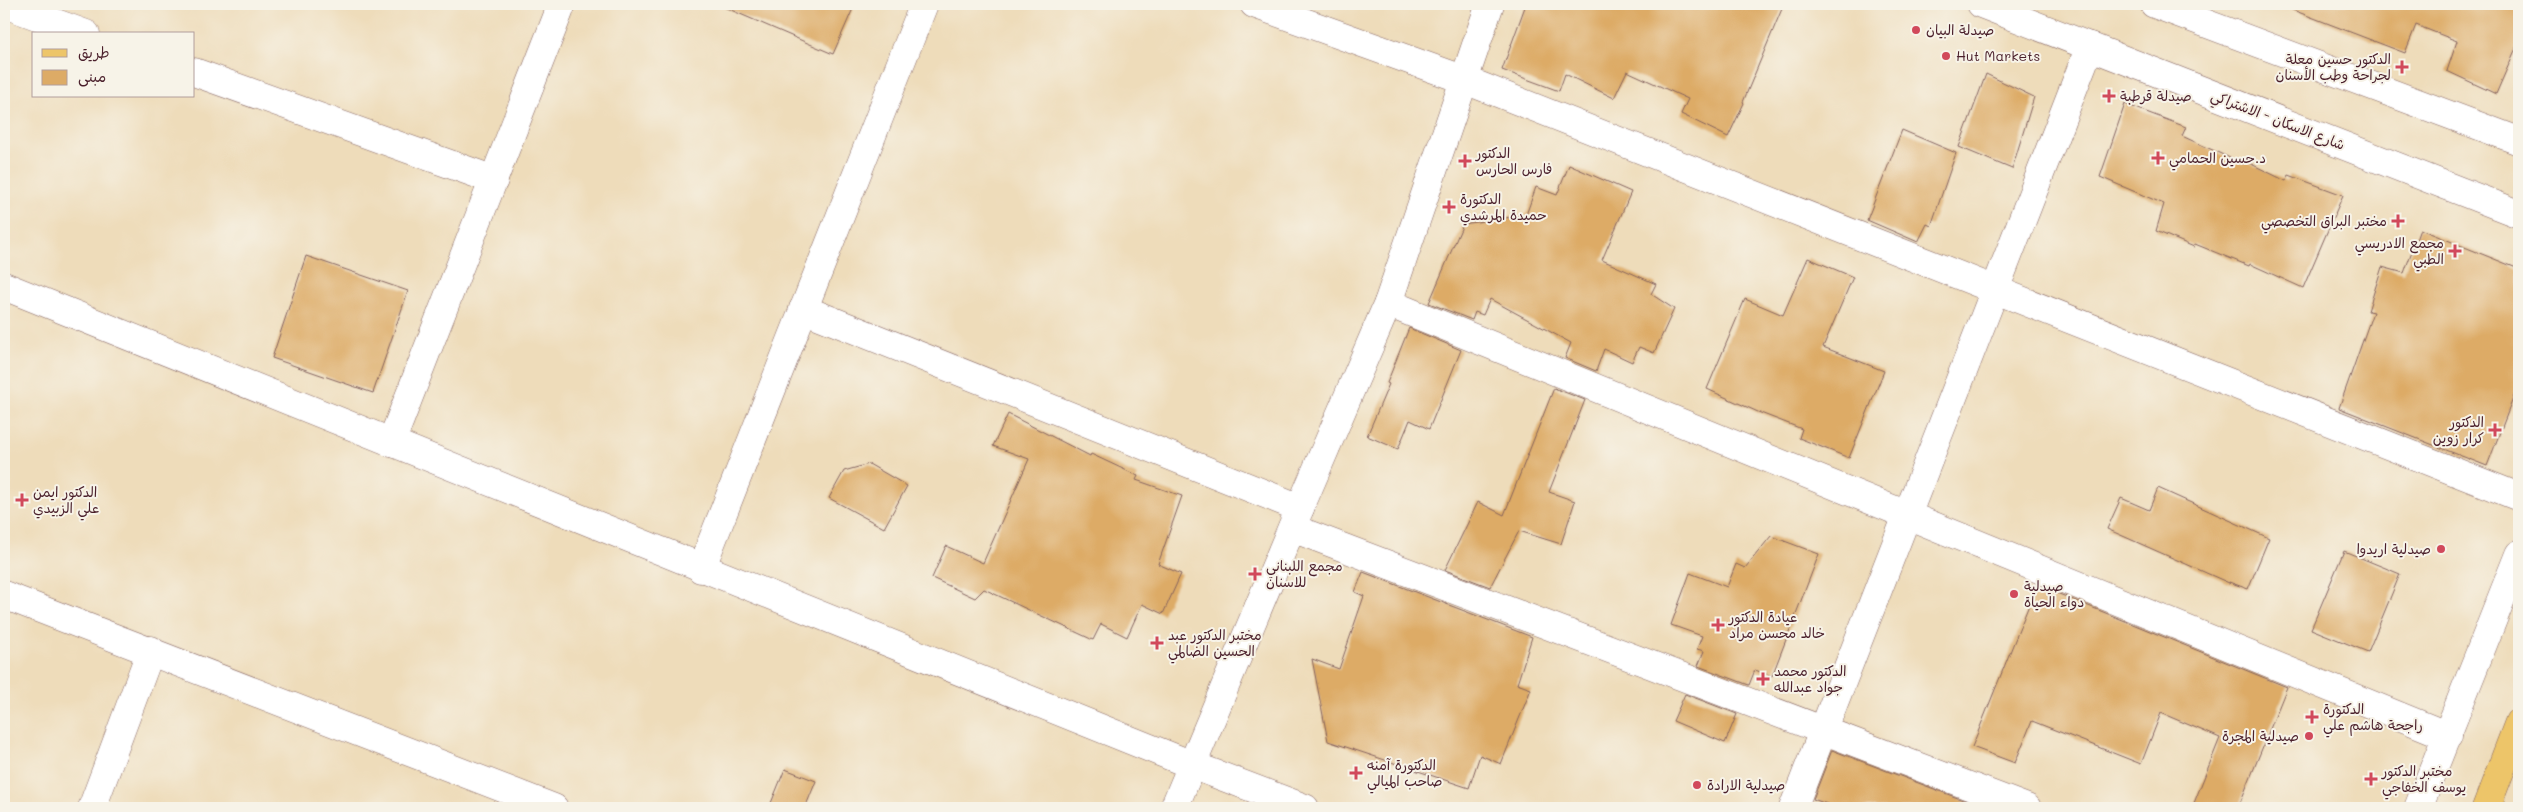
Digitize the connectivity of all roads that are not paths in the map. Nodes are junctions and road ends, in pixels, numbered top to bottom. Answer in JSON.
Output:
{"nodes":[{"id":1,"x":4,"y":4,"type":"edge"},
{"id":2,"x":562,"y":4,"type":"edge"},
{"id":3,"x":924,"y":4,"type":"edge"},
{"id":4,"x":1254,"y":4,"type":"edge"},
{"id":5,"x":1490,"y":4,"type":"edge"},
{"id":6,"x":1981,"y":4,"type":"edge"},
{"id":7,"x":2154,"y":4,"type":"edge"},
{"id":8,"x":81,"y":32,"type":"edge"},
{"id":9,"x":2090,"y":46,"type":"junction"},
{"id":10,"x":195,"y":72,"type":"edge"},
{"id":11,"x":1465,"y":80,"type":"junction"},
{"id":12,"x":2519,"y":141,"type":"edge"},
{"id":13,"x":494,"y":180,"type":"junction"},
{"id":14,"x":2519,"y":214,"type":"edge"},
{"id":15,"x":4,"y":286,"type":"edge"},
{"id":16,"x":1994,"y":291,"type":"junction"},
{"id":17,"x":1388,"y":303,"type":"junction"},
{"id":18,"x":803,"y":309,"type":"junction"},
{"id":19,"x":391,"y":443,"type":"junction"},
{"id":20,"x":2519,"y":497,"type":"edge"},
{"id":21,"x":1907,"y":516,"type":"junction"},
{"id":22,"x":1296,"y":518,"type":"junction"},
{"id":23,"x":2519,"y":554,"type":"edge"},
{"id":24,"x":702,"y":569,"type":"junction"},
{"id":25,"x":4,"y":595,"type":"edge"},
{"id":26,"x":151,"y":650,"type":"junction"},
{"id":27,"x":2519,"y":722,"type":"edge"},
{"id":28,"x":1824,"y":730,"type":"junction"},
{"id":29,"x":2448,"y":736,"type":"junction"},
{"id":30,"x":1192,"y":766,"type":"junction"},
{"id":31,"x":92,"y":808,"type":"edge"},
{"id":32,"x":554,"y":808,"type":"edge"},
{"id":33,"x":1174,"y":808,"type":"edge"},
{"id":34,"x":1305,"y":808,"type":"edge"},
{"id":35,"x":1793,"y":808,"type":"edge"},
{"id":36,"x":2027,"y":808,"type":"edge"},
{"id":37,"x":2418,"y":808,"type":"edge"},
{"id":38,"x":2486,"y":808,"type":"edge"}],
"edges":[{"from":1,"to":8,"type":"street"},
{"from":2,"to":13,"type":"street"},
{"from":3,"to":18,"type":"street"},
{"from":4,"to":11,"type":"street"},
{"from":5,"to":11,"type":"street"},
{"from":6,"to":9,"type":"street","name":"شارع الاسكان - الاشتراكي"},
{"from":7,"to":12,"type":"street"},
{"from":9,"to":14,"type":"street","name":"شارع الاسكان - الاشتراكي"},
{"from":9,"to":16,"type":"street"},
{"from":10,"to":13,"type":"street"},
{"from":11,"to":16,"type":"street"},
{"from":11,"to":17,"type":"street"},
{"from":13,"to":19,"type":"street"},
{"from":15,"to":19,"type":"street"},
{"from":16,"to":20,"type":"street"},
{"from":16,"to":21,"type":"street"},
{"from":17,"to":21,"type":"street"},
{"from":17,"to":22,"type":"street"},
{"from":18,"to":22,"type":"street"},
{"from":18,"to":24,"type":"street"},
{"from":19,"to":24,"type":"street"},
{"from":21,"to":28,"type":"street"},
{"from":21,"to":29,"type":"street"},
{"from":22,"to":28,"type":"street"},
{"from":22,"to":30,"type":"street"},
{"from":23,"to":29,"type":"street"},
{"from":24,"to":30,"type":"street"},
{"from":25,"to":26,"type":"street"},
{"from":26,"to":31,"type":"street"},
{"from":26,"to":32,"type":"street"},
{"from":27,"to":38,"type":"main road"},
{"from":28,"to":35,"type":"street"},
{"from":28,"to":36,"type":"street"},
{"from":29,"to":37,"type":"street"},
{"from":30,"to":33,"type":"street"},
{"from":30,"to":34,"type":"street"}]}
